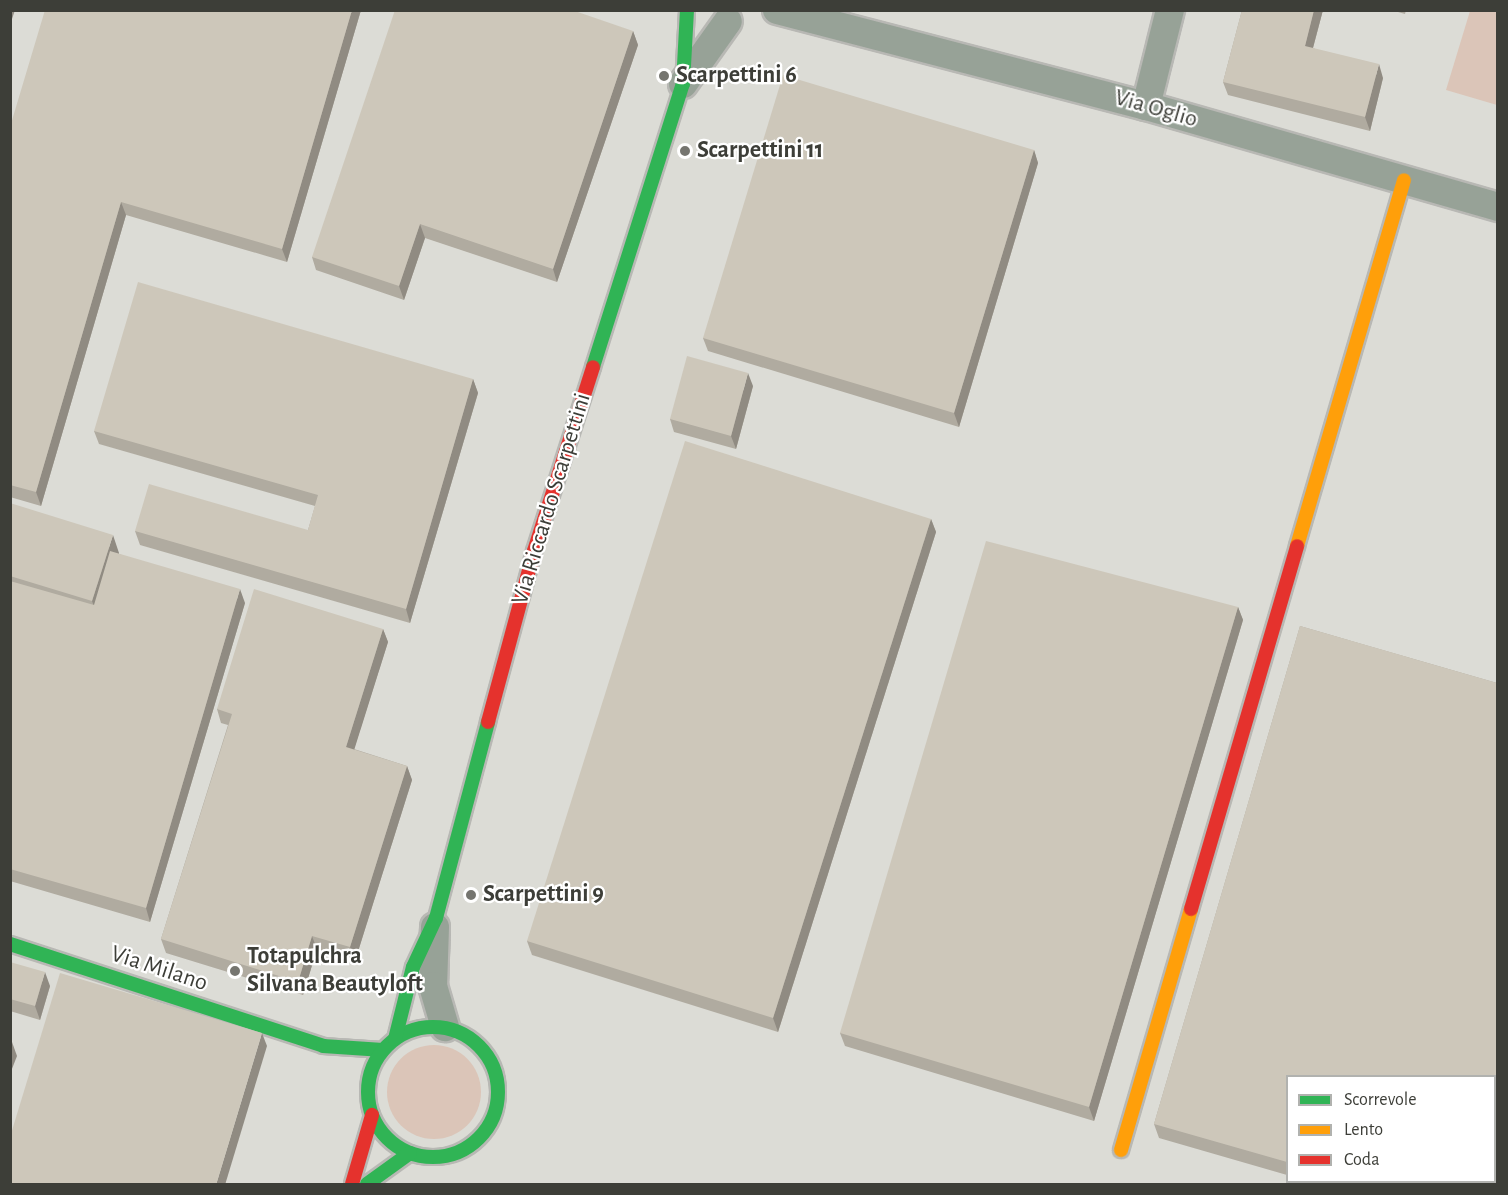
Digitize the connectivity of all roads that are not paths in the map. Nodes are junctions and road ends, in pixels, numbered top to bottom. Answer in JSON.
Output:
{"nodes":[{"id":1,"x":687,"y":10,"type":"edge"},
{"id":2,"x":777,"y":10,"type":"edge"},
{"id":3,"x":1170,"y":10,"type":"edge"},
{"id":4,"x":807,"y":14,"type":"edge"},
{"id":5,"x":738,"y":16,"type":"edge"},
{"id":6,"x":683,"y":84,"type":"junction"},
{"id":7,"x":1146,"y":106,"type":"junction"},
{"id":8,"x":1404,"y":180,"type":"junction"},
{"id":9,"x":1497,"y":207,"type":"edge"},
{"id":10,"x":436,"y":918,"type":"junction"},
{"id":11,"x":10,"y":944,"type":"edge"},
{"id":12,"x":445,"y":1028,"type":"junction"},
{"id":13,"x":395,"y":1039,"type":"junction"},
{"id":14,"x":329,"y":1047,"type":"junction"},
{"id":15,"x":383,"y":1050,"type":"junction"},
{"id":16,"x":343,"y":1061,"type":"dead end"},
{"id":17,"x":356,"y":1074,"type":"dead end"},
{"id":18,"x":368,"y":1086,"type":"junction"},
{"id":19,"x":372,"y":1115,"type":"junction"},
{"id":20,"x":1120,"y":1150,"type":"dead end"},
{"id":21,"x":410,"y":1153,"type":"junction"},
{"id":22,"x":352,"y":1185,"type":"edge"},
{"id":23,"x":367,"y":1185,"type":"edge"}],
"edges":[{"from":1,"to":5,"type":"street"},
{"from":1,"to":6,"type":"street","name":"Via Riccardo Scarpettini"},
{"from":2,"to":4,"type":"street","name":"Via Oglio"},
{"from":3,"to":7,"type":"street"},
{"from":4,"to":7,"type":"street","name":"Via Oglio"},
{"from":5,"to":6,"type":"street","name":"Via Riccardo Scarpettini"},
{"from":6,"to":10,"type":"street","name":"Via Riccardo Scarpettini"},
{"from":7,"to":8,"type":"street","name":"Via Oglio"},
{"from":8,"to":9,"type":"street","name":"Via Oglio"},
{"from":8,"to":20,"type":"street"},
{"from":10,"to":12,"type":"street","name":"Via Riccardo Scarpettini"},
{"from":10,"to":13,"type":"street","name":"Via Riccardo Scarpettini"},
{"from":11,"to":14,"type":"street","name":"Via Milano"},
{"from":12,"to":13,"type":"street"},
{"from":12,"to":21,"type":"street"},
{"from":13,"to":15,"type":"street"},
{"from":14,"to":15,"type":"street","name":"Via Milano"},
{"from":14,"to":16,"type":"street","name":"Via Milano"},
{"from":15,"to":18,"type":"street"},
{"from":17,"to":18,"type":"street"},
{"from":18,"to":19,"type":"street"},
{"from":19,"to":21,"type":"street"},
{"from":19,"to":22,"type":"street"},
{"from":21,"to":23,"type":"street"}]}
